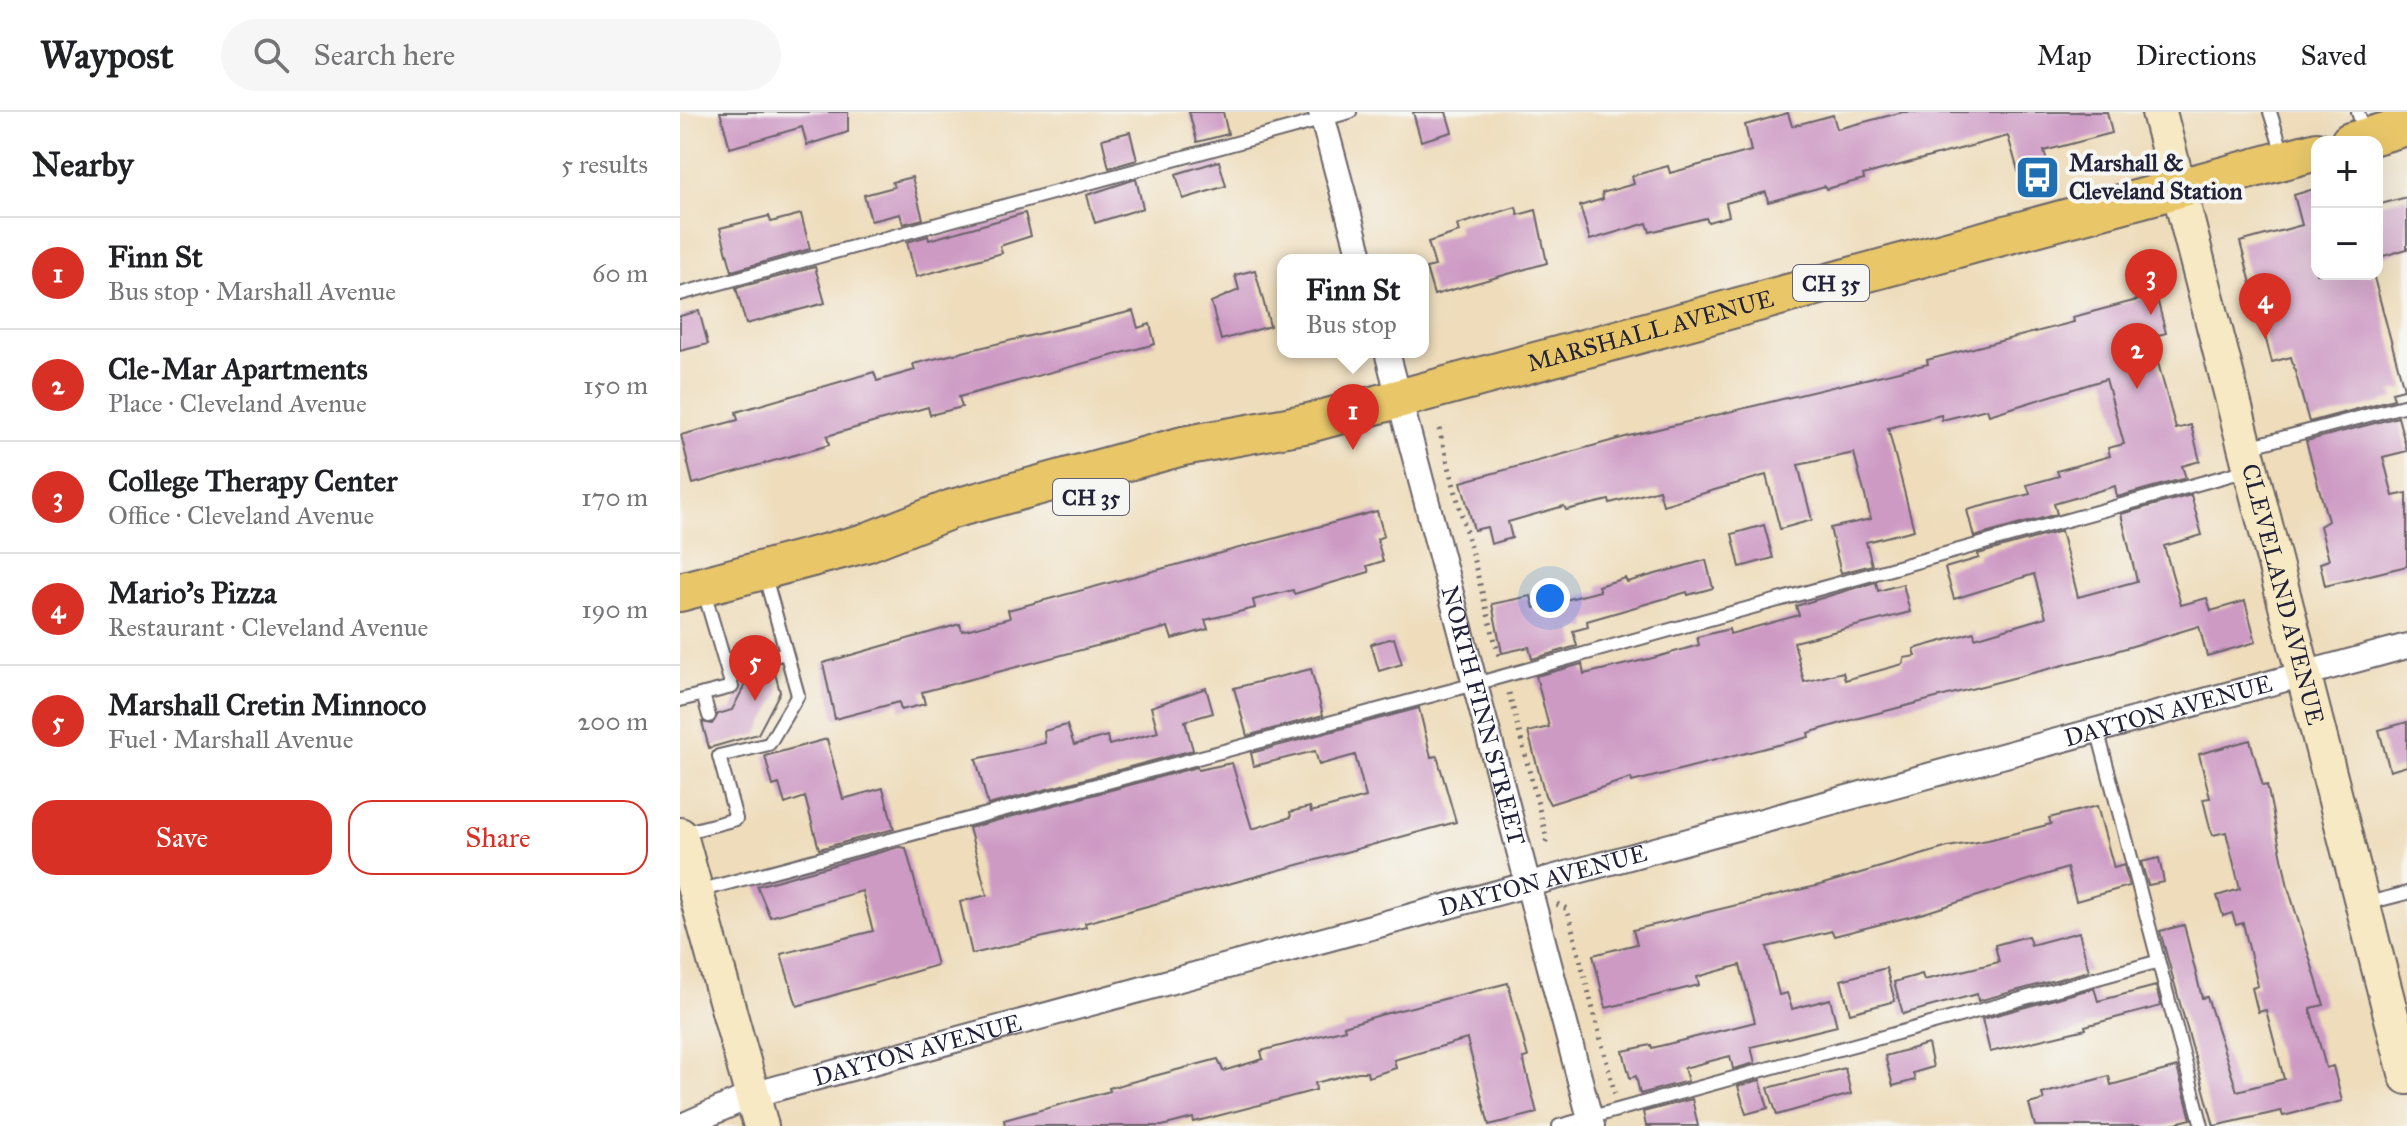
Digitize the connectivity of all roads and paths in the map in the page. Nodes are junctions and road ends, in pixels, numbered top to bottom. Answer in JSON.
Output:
{"nodes":[{"id":1,"x":1350,"y":112,"type":"edge"},
{"id":2,"x":2159,"y":112,"type":"edge"},
{"id":3,"x":2270,"y":112,"type":"edge"},
{"id":4,"x":1322,"y":116,"type":"edge"},
{"id":5,"x":2407,"y":126,"type":"edge"},
{"id":6,"x":2358,"y":131,"type":"edge"},
{"id":7,"x":2301,"y":156,"type":"edge"},
{"id":8,"x":2181,"y":190,"type":"junction"},
{"id":9,"x":1359,"y":254,"type":"edge"},
{"id":10,"x":680,"y":294,"type":"edge"},
{"id":11,"x":1389,"y":358,"type":"edge"},
{"id":12,"x":1399,"y":399,"type":"junction"},
{"id":13,"x":2407,"y":405,"type":"edge"},
{"id":14,"x":1439,"y":429,"type":"dead end"},
{"id":15,"x":2248,"y":459,"type":"junction"},
{"id":16,"x":763,"y":570,"type":"junction"},
{"id":17,"x":691,"y":589,"type":"edge"},
{"id":18,"x":2407,"y":646,"type":"edge"},
{"id":19,"x":786,"y":653,"type":"junction"},
{"id":20,"x":770,"y":657,"type":"dead end"},
{"id":21,"x":741,"y":665,"type":"dead end"},
{"id":22,"x":727,"y":669,"type":"junction"},
{"id":23,"x":2304,"y":674,"type":"junction"},
{"id":24,"x":1504,"y":676,"type":"junction"},
{"id":25,"x":1475,"y":684,"type":"junction"},
{"id":26,"x":703,"y":694,"type":"junction"},
{"id":27,"x":680,"y":700,"type":"edge"},
{"id":28,"x":772,"y":708,"type":"dead end"},
{"id":29,"x":786,"y":715,"type":"junction"},
{"id":30,"x":709,"y":716,"type":"dead end"},
{"id":31,"x":2097,"y":729,"type":"junction"},
{"id":32,"x":1542,"y":849,"type":"dead end"},
{"id":33,"x":685,"y":857,"type":"edge"},
{"id":34,"x":1528,"y":884,"type":"junction"},
{"id":35,"x":2407,"y":893,"type":"edge"},
{"id":36,"x":1557,"y":904,"type":"dead end"},
{"id":37,"x":2361,"y":905,"type":"junction"},
{"id":38,"x":2156,"y":962,"type":"junction"},
{"id":39,"x":2407,"y":1077,"type":"edge"},
{"id":40,"x":1619,"y":1109,"type":"junction"},
{"id":41,"x":757,"y":1110,"type":"edge"},
{"id":42,"x":1591,"y":1122,"type":"edge"},
{"id":43,"x":682,"y":1126,"type":"edge"},
{"id":44,"x":1559,"y":1126,"type":"edge"},
{"id":45,"x":2202,"y":1126,"type":"edge"}],
"edges":[{"from":1,"to":4,"type":"lane"},
{"from":2,"to":8,"type":"street","name":"CLEVELAND AVENUE"},
{"from":3,"to":7,"type":"lane"},
{"from":4,"to":9,"type":"street"},
{"from":4,"to":10,"type":"lane"},
{"from":5,"to":6,"type":"main road"},
{"from":7,"to":8,"type":"main road","name":"MARSHALL AVENUE","number":"CH 35"},
{"from":8,"to":12,"type":"main road","name":"MARSHALL AVENUE","number":"CH 35"},
{"from":8,"to":15,"type":"street","name":"CLEVELAND AVENUE"},
{"from":11,"to":12,"type":"street","name":"NORTH FINN STREET"},
{"from":12,"to":16,"type":"main road","name":"MARSHALL AVENUE","number":"CH 35"},
{"from":12,"to":25,"type":"street","name":"NORTH FINN STREET"},
{"from":13,"to":15,"type":"lane"},
{"from":14,"to":24,"type":"path"},
{"from":15,"to":23,"type":"street","name":"CLEVELAND AVENUE"},
{"from":15,"to":24,"type":"lane"},
{"from":16,"to":17,"type":"main road","name":"MARSHALL AVENUE","number":"CH 35"},
{"from":16,"to":19,"type":"lane"},
{"from":17,"to":22,"type":"lane"},
{"from":18,"to":23,"type":"street","name":"DAYTON AVENUE"},
{"from":19,"to":20,"type":"lane"},
{"from":19,"to":29,"type":"lane"},
{"from":21,"to":22,"type":"lane"},
{"from":22,"to":26,"type":"lane"},
{"from":23,"to":31,"type":"street","name":"DAYTON AVENUE"},
{"from":23,"to":37,"type":"street","name":"CLEVELAND AVENUE"},
{"from":24,"to":25,"type":"lane"},
{"from":24,"to":32,"type":"path"},
{"from":25,"to":33,"type":"lane"},
{"from":25,"to":34,"type":"street","name":"NORTH FINN STREET"},
{"from":26,"to":27,"type":"lane"},
{"from":26,"to":30,"type":"lane"},
{"from":28,"to":29,"type":"lane"},
{"from":29,"to":33,"type":"lane"},
{"from":31,"to":34,"type":"street","name":"DAYTON AVENUE"},
{"from":31,"to":38,"type":"lane"},
{"from":33,"to":41,"type":"street"},
{"from":34,"to":41,"type":"street","name":"DAYTON AVENUE"},
{"from":34,"to":42,"type":"street","name":"NORTH FINN STREET"},
{"from":35,"to":37,"type":"lane"},
{"from":36,"to":40,"type":"path"},
{"from":37,"to":39,"type":"street","name":"CLEVELAND AVENUE"},
{"from":38,"to":40,"type":"lane"},
{"from":38,"to":45,"type":"lane"},
{"from":40,"to":42,"type":"lane"},
{"from":41,"to":43,"type":"street","name":"DAYTON AVENUE"},
{"from":42,"to":44,"type":"lane"}]}
